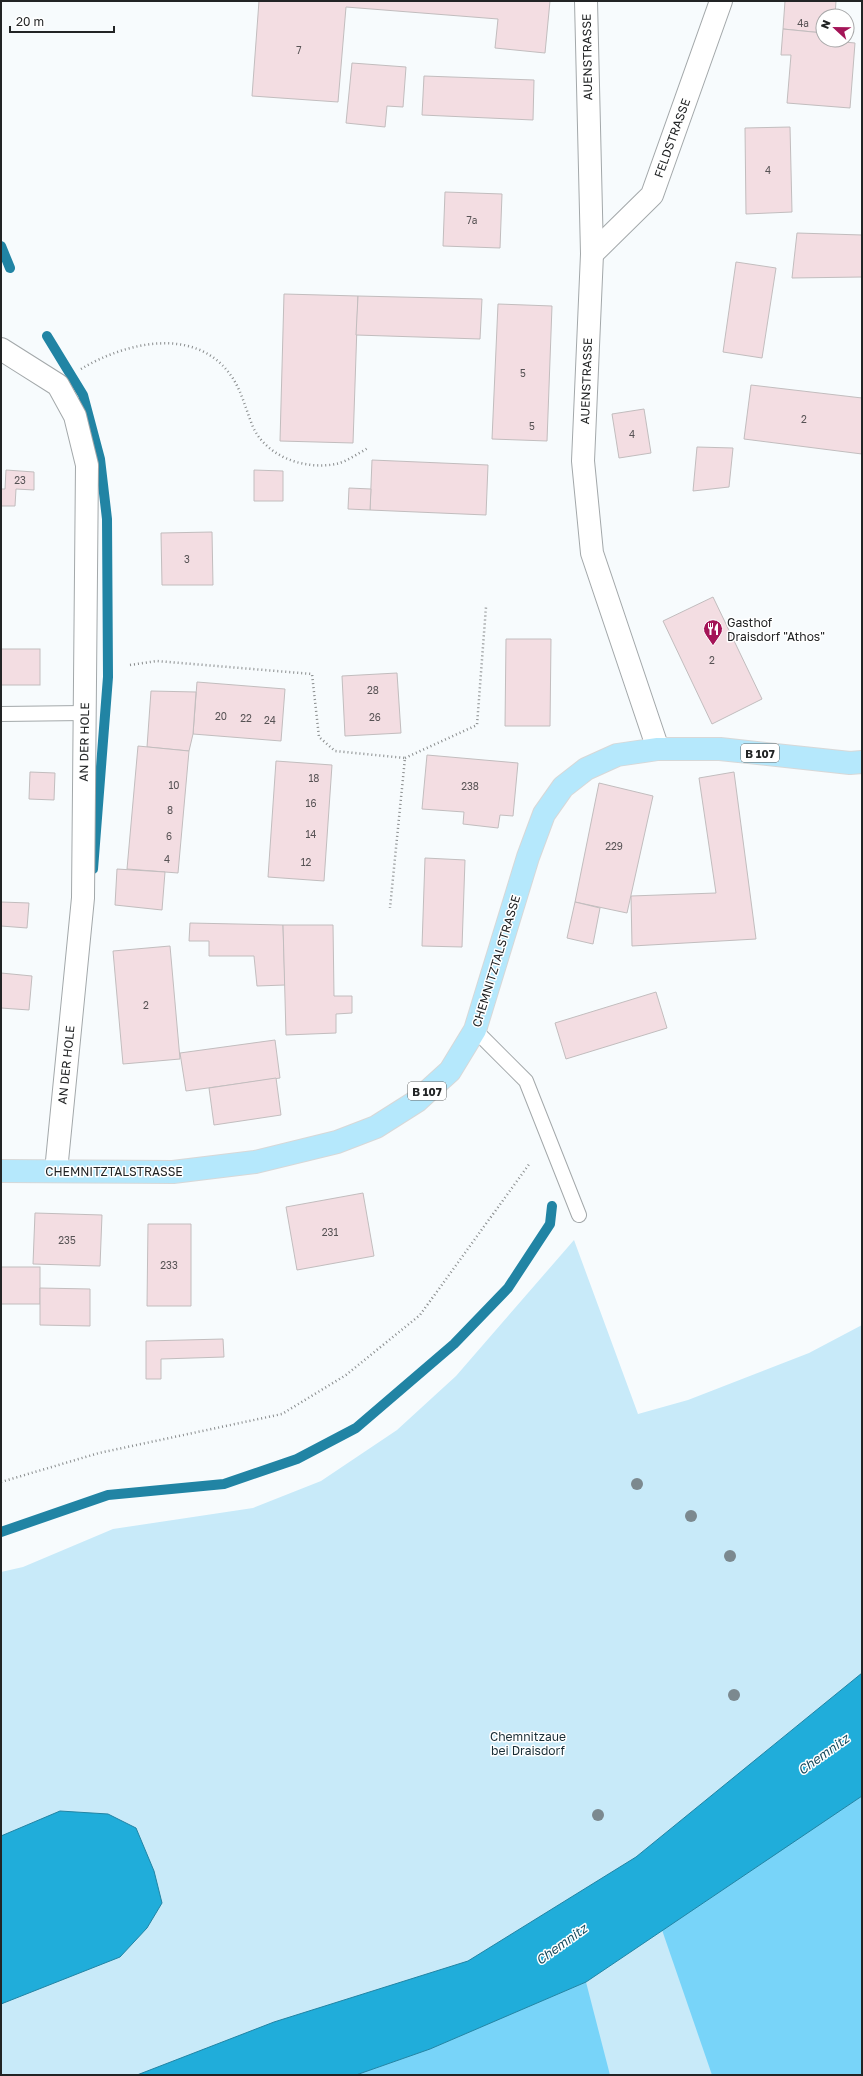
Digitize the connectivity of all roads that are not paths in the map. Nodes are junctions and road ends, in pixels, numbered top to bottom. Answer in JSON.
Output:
{"nodes":[{"id":1,"x":586,"y":1,"type":"edge"},
{"id":2,"x":721,"y":1,"type":"edge"},
{"id":3,"x":592,"y":254,"type":"junction"},
{"id":4,"x":1,"y":349,"type":"edge"},
{"id":5,"x":1,"y":714,"type":"edge"},
{"id":6,"x":84,"y":714,"type":"junction"},
{"id":7,"x":658,"y":749,"type":"junction"},
{"id":8,"x":862,"y":762,"type":"edge"},
{"id":9,"x":475,"y":1030,"type":"junction"},
{"id":10,"x":1,"y":1171,"type":"edge"},
{"id":11,"x":56,"y":1171,"type":"junction"},
{"id":12,"x":579,"y":1215,"type":"dead end"}],
"edges":[{"from":1,"to":3,"type":"street","name":"AUENSTRASSE"},
{"from":2,"to":3,"type":"street","name":"FELDSTRASSE"},
{"from":3,"to":7,"type":"street","name":"AUENSTRASSE"},
{"from":4,"to":6,"type":"street","name":"AN DER HOLE"},
{"from":5,"to":6,"type":"lane"},
{"from":6,"to":11,"type":"street","name":"AN DER HOLE"},
{"from":7,"to":8,"type":"main road","name":"CHEMNITZTALSTRASSE","number":"B 107"},
{"from":7,"to":9,"type":"main road","name":"CHEMNITZTALSTRASSE","number":"B 107"},
{"from":9,"to":11,"type":"main road","name":"CHEMNITZTALSTRASSE","number":"B 107"},
{"from":9,"to":12,"type":"lane"},
{"from":10,"to":11,"type":"main road","name":"CHEMNITZTALSTRASSE","number":"B 107"}]}
